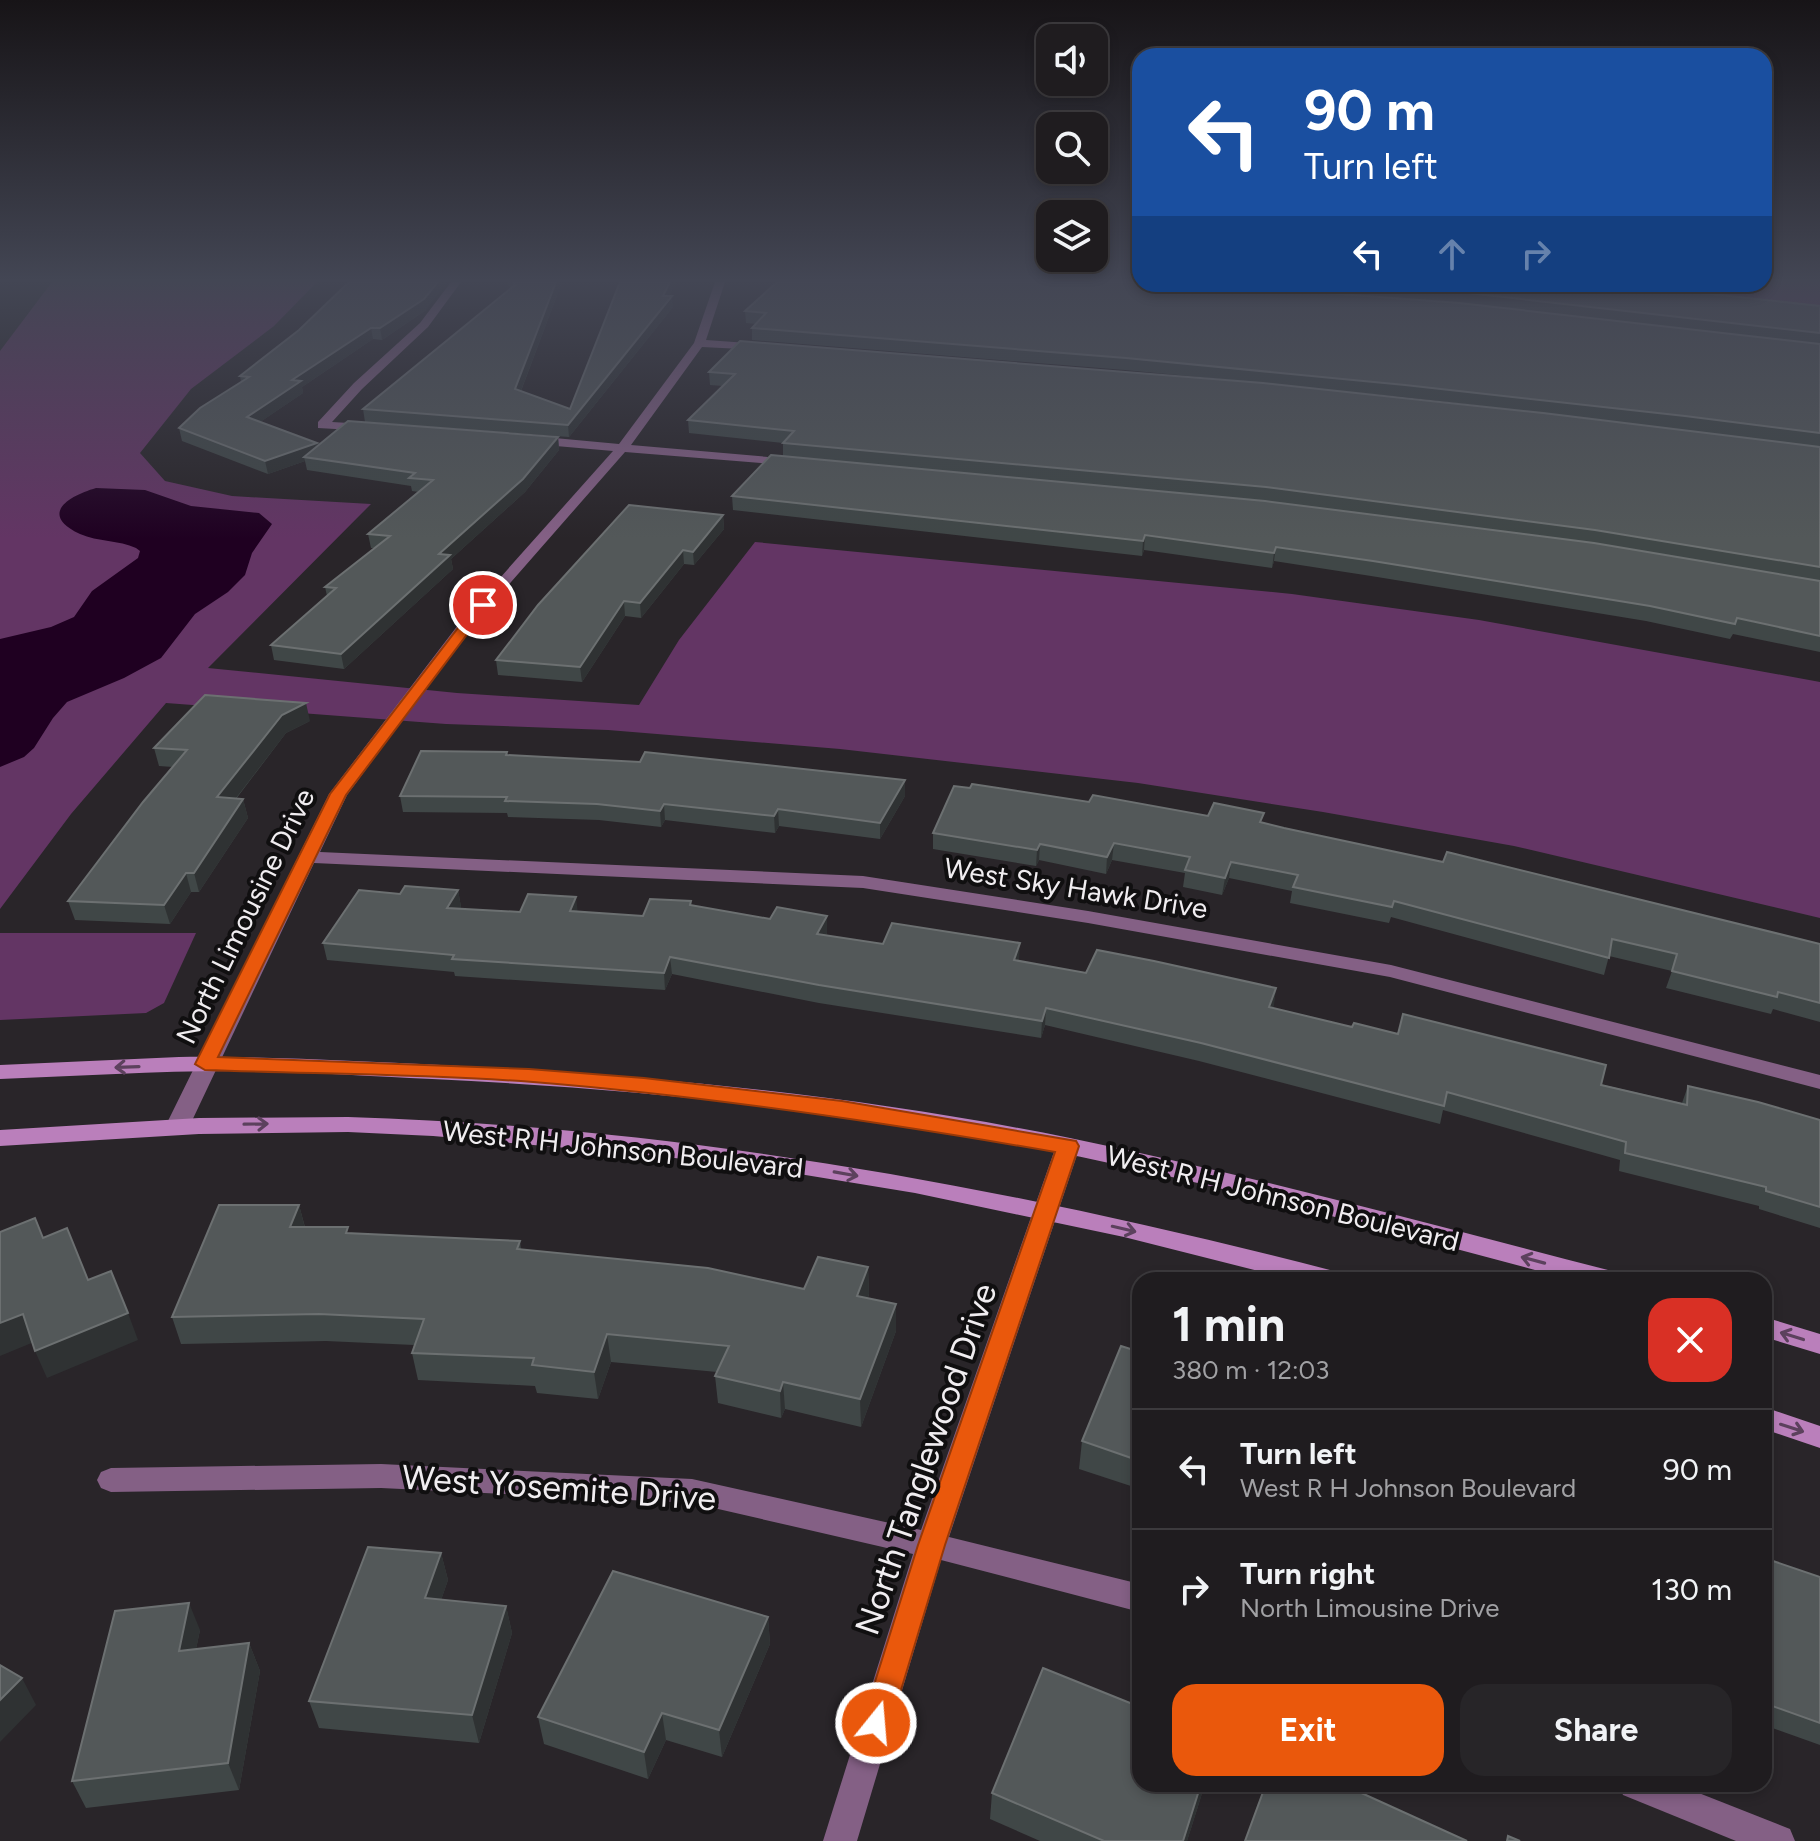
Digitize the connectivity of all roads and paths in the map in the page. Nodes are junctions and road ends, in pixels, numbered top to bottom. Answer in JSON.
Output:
{"nodes":[{"id":1,"x":378,"y":368,"type":"edge"},
{"id":2,"x":681,"y":368,"type":"edge"},
{"id":3,"x":385,"y":429,"type":"edge"},
{"id":4,"x":512,"y":438,"type":"edge"},
{"id":5,"x":622,"y":448,"type":"junction"},
{"id":6,"x":805,"y":464,"type":"edge"},
{"id":7,"x":307,"y":857,"type":"junction"},
{"id":8,"x":205,"y":1064,"type":"junction"},
{"id":9,"x":0,"y":1072,"type":"edge"},
{"id":10,"x":1820,"y":1082,"type":"edge"},
{"id":11,"x":178,"y":1125,"type":"junction"},
{"id":12,"x":0,"y":1138,"type":"edge"},
{"id":13,"x":1068,"y":1146,"type":"junction"},
{"id":14,"x":1048,"y":1212,"type":"junction"},
{"id":15,"x":1300,"y":1272,"type":"edge"},
{"id":16,"x":1578,"y":1272,"type":"edge"},
{"id":17,"x":1772,"y":1329,"type":"edge"},
{"id":18,"x":1820,"y":1344,"type":"edge"},
{"id":19,"x":1772,"y":1421,"type":"edge"},
{"id":20,"x":1820,"y":1437,"type":"edge"},
{"id":21,"x":111,"y":1480,"type":"dead end"},
{"id":22,"x":931,"y":1545,"type":"junction"},
{"id":23,"x":1132,"y":1596,"type":"edge"},
{"id":24,"x":1655,"y":1792,"type":"edge"},
{"id":25,"x":840,"y":1841,"type":"edge"},
{"id":26,"x":1778,"y":1841,"type":"edge"}],
"edges":[{"from":1,"to":3,"type":"street"},
{"from":2,"to":5,"type":"street","name":"North Limousine Drive"},
{"from":4,"to":5,"type":"street"},
{"from":5,"to":6,"type":"street"},
{"from":5,"to":7,"type":"street","name":"North Limousine Drive"},
{"from":7,"to":8,"type":"street","name":"North Limousine Drive"},
{"from":7,"to":10,"type":"street","name":"West Sky Hawk Drive"},
{"from":8,"to":9,"type":"main road","name":"West R H Johnson Boulevard","one_way":true},
{"from":8,"to":11,"type":"street","name":"North Limousine Drive"},
{"from":8,"to":13,"type":"main road","name":"West R H Johnson Boulevard"},
{"from":11,"to":12,"type":"main road","name":"West R H Johnson Boulevard"},
{"from":11,"to":14,"type":"main road","name":"West R H Johnson Boulevard","one_way":true},
{"from":13,"to":14,"type":"street","name":"North Tanglewood Drive"},
{"from":16,"to":13,"type":"main road","name":"West R H Johnson Boulevard","one_way":true},
{"from":14,"to":15,"type":"main road","name":"West R H Johnson Boulevard","one_way":true},
{"from":14,"to":22,"type":"street","name":"North Tanglewood Drive"},
{"from":18,"to":17,"type":"main road","one_way":true},
{"from":19,"to":20,"type":"main road","one_way":true},
{"from":21,"to":22,"type":"street","name":"West Yosemite Drive"},
{"from":22,"to":23,"type":"street","name":"West Yosemite Drive"},
{"from":22,"to":25,"type":"street","name":"North Tanglewood Drive"},
{"from":24,"to":26,"type":"street"}]}
